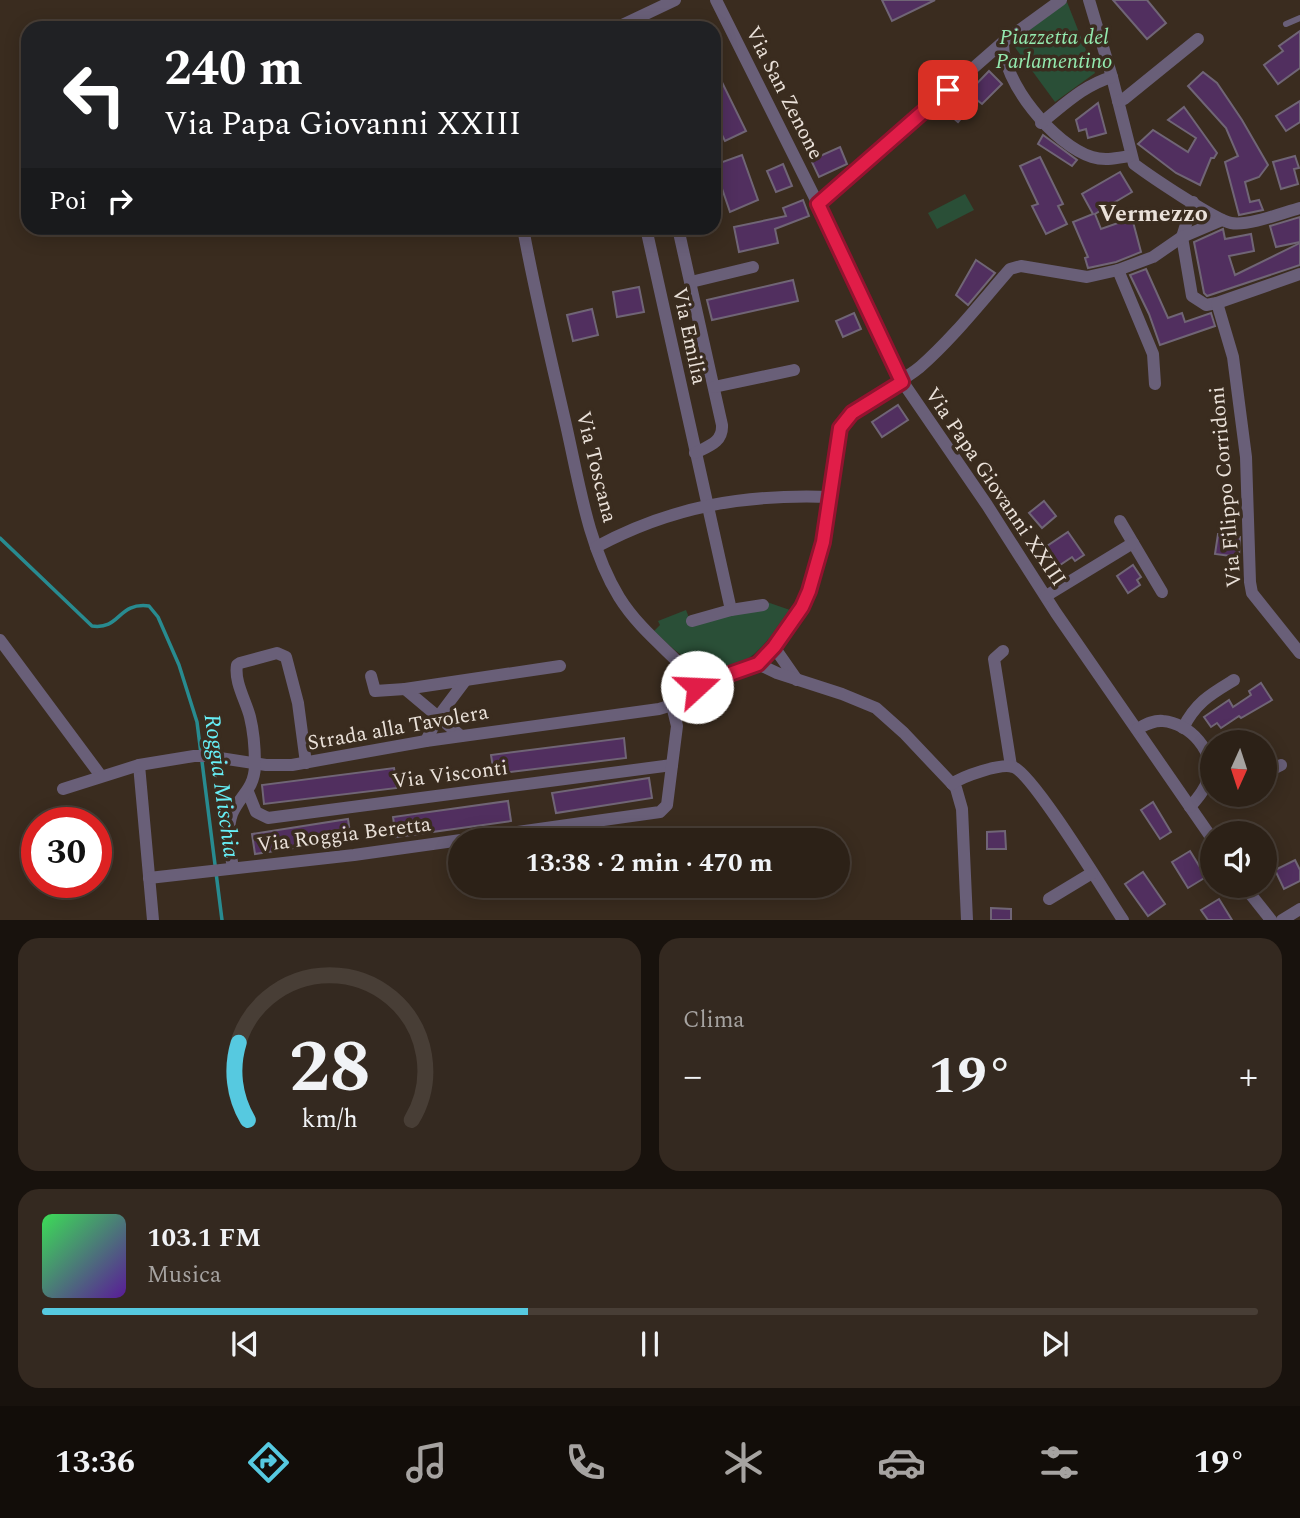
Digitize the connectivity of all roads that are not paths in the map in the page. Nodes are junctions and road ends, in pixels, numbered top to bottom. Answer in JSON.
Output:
{"nodes":[{"id":1,"x":675,"y":0,"type":"edge"},
{"id":2,"x":716,"y":0,"type":"edge"},
{"id":3,"x":1061,"y":0,"type":"edge"},
{"id":4,"x":1089,"y":0,"type":"edge"},
{"id":5,"x":1300,"y":18,"type":"edge"},
{"id":6,"x":631,"y":21,"type":"edge"},
{"id":7,"x":1286,"y":24,"type":"dead end"},
{"id":8,"x":1198,"y":39,"type":"dead end"},
{"id":9,"x":1003,"y":41,"type":"junction"},
{"id":10,"x":1112,"y":77,"type":"junction"},
{"id":11,"x":1118,"y":101,"type":"junction"},
{"id":12,"x":1041,"y":123,"type":"junction"},
{"id":13,"x":1130,"y":156,"type":"junction"},
{"id":14,"x":1194,"y":202,"type":"junction"},
{"id":15,"x":818,"y":204,"type":"junction"},
{"id":16,"x":1300,"y":208,"type":"edge"},
{"id":17,"x":1222,"y":220,"type":"junction"},
{"id":18,"x":524,"y":235,"type":"edge"},
{"id":19,"x":648,"y":235,"type":"edge"},
{"id":20,"x":680,"y":235,"type":"edge"},
{"id":21,"x":1182,"y":237,"type":"junction"},
{"id":22,"x":753,"y":267,"type":"dead end"},
{"id":23,"x":1118,"y":270,"type":"junction"},
{"id":24,"x":1300,"y":274,"type":"edge"},
{"id":25,"x":691,"y":282,"type":"junction"},
{"id":26,"x":1217,"y":303,"type":"junction"},
{"id":27,"x":794,"y":370,"type":"dead end"},
{"id":28,"x":902,"y":382,"type":"junction"},
{"id":29,"x":1155,"y":384,"type":"dead end"},
{"id":30,"x":714,"y":387,"type":"junction"},
{"id":31,"x":695,"y":453,"type":"junction"},
{"id":32,"x":831,"y":497,"type":"junction"},
{"id":33,"x":706,"y":505,"type":"junction"},
{"id":34,"x":1120,"y":521,"type":"dead end"},
{"id":35,"x":1133,"y":543,"type":"junction"},
{"id":36,"x":596,"y":547,"type":"junction"},
{"id":37,"x":1162,"y":592,"type":"dead end"},
{"id":38,"x":1045,"y":597,"type":"junction"},
{"id":39,"x":763,"y":605,"type":"dead end"},
{"id":40,"x":731,"y":610,"type":"junction"},
{"id":41,"x":692,"y":621,"type":"dead end"},
{"id":42,"x":0,"y":640,"type":"edge"},
{"id":43,"x":774,"y":647,"type":"junction"},
{"id":44,"x":1003,"y":651,"type":"dead end"},
{"id":45,"x":1300,"y":653,"type":"edge"},
{"id":46,"x":758,"y":664,"type":"junction"},
{"id":47,"x":560,"y":666,"type":"dead end"},
{"id":48,"x":371,"y":676,"type":"dead end"},
{"id":49,"x":797,"y":680,"type":"junction"},
{"id":50,"x":1234,"y":680,"type":"dead end"},
{"id":51,"x":465,"y":681,"type":"junction"},
{"id":52,"x":701,"y":684,"type":"junction"},
{"id":53,"x":405,"y":689,"type":"junction"},
{"id":54,"x":672,"y":705,"type":"junction"},
{"id":55,"x":438,"y":717,"type":"junction"},
{"id":56,"x":1183,"y":727,"type":"junction"},
{"id":57,"x":1136,"y":729,"type":"junction"},
{"id":58,"x":461,"y":736,"type":"junction"},
{"id":59,"x":426,"y":741,"type":"junction"},
{"id":60,"x":1200,"y":744,"type":"edge"},
{"id":61,"x":306,"y":763,"type":"junction"},
{"id":62,"x":255,"y":764,"type":"junction"},
{"id":63,"x":139,"y":765,"type":"junction"},
{"id":64,"x":672,"y":765,"type":"junction"},
{"id":65,"x":1281,"y":765,"type":"dead end"},
{"id":66,"x":1011,"y":766,"type":"junction"},
{"id":67,"x":1278,"y":766,"type":"edge"},
{"id":68,"x":101,"y":776,"type":"junction"},
{"id":69,"x":952,"y":784,"type":"junction"},
{"id":70,"x":63,"y":789,"type":"dead end"},
{"id":71,"x":248,"y":792,"type":"junction"},
{"id":72,"x":1200,"y":794,"type":"edge"},
{"id":73,"x":1190,"y":807,"type":"junction"},
{"id":74,"x":1200,"y":821,"type":"edge"},
{"id":75,"x":227,"y":868,"type":"junction"},
{"id":76,"x":1092,"y":873,"type":"junction"},
{"id":77,"x":149,"y":878,"type":"junction"},
{"id":78,"x":1254,"y":898,"type":"edge"},
{"id":79,"x":1049,"y":899,"type":"dead end"},
{"id":80,"x":1300,"y":909,"type":"edge"},
{"id":81,"x":153,"y":919,"type":"edge"},
{"id":82,"x":967,"y":919,"type":"edge"},
{"id":83,"x":1123,"y":919,"type":"edge"},
{"id":84,"x":1271,"y":919,"type":"edge"},
{"id":85,"x":1282,"y":919,"type":"edge"}],
"edges":[{"from":1,"to":6,"type":"street"},
{"from":2,"to":15,"type":"street","name":"Via San Zenone"},
{"from":3,"to":9,"type":"street"},
{"from":4,"to":10,"type":"street"},
{"from":5,"to":7,"type":"lane"},
{"from":8,"to":11,"type":"street"},
{"from":9,"to":12,"type":"street"},
{"from":9,"to":15,"type":"street"},
{"from":10,"to":11,"type":"street"},
{"from":10,"to":12,"type":"street"},
{"from":11,"to":13,"type":"street"},
{"from":12,"to":13,"type":"street"},
{"from":13,"to":14,"type":"street"},
{"from":14,"to":17,"type":"street"},
{"from":14,"to":21,"type":"street"},
{"from":15,"to":28,"type":"street","name":"Via Papa Giovanni XXIII"},
{"from":16,"to":17,"type":"street"},
{"from":17,"to":21,"type":"street"},
{"from":18,"to":36,"type":"street","name":"Via Toscana"},
{"from":19,"to":31,"type":"street","name":"Via Emilia"},
{"from":20,"to":25,"type":"street","name":"Via Emilia"},
{"from":21,"to":23,"type":"street"},
{"from":21,"to":26,"type":"street"},
{"from":22,"to":25,"type":"street"},
{"from":23,"to":28,"type":"street","name":"Strada alla Tavolera"},
{"from":23,"to":29,"type":"street"},
{"from":24,"to":26,"type":"street"},
{"from":25,"to":30,"type":"street","name":"Via Emilia"},
{"from":26,"to":45,"type":"street","name":"Via Filippo Corridoni"},
{"from":27,"to":30,"type":"street","name":"Via Emilia"},
{"from":28,"to":32,"type":"street","name":"Strada alla Tavolera"},
{"from":28,"to":38,"type":"street","name":"Via Papa Giovanni XXIII"},
{"from":30,"to":31,"type":"street","name":"Via Emilia"},
{"from":31,"to":33,"type":"street","name":"Via Emilia"},
{"from":32,"to":33,"type":"street"},
{"from":32,"to":43,"type":"street","name":"Strada alla Tavolera"},
{"from":33,"to":36,"type":"street"},
{"from":33,"to":40,"type":"street","name":"Via Emilia"},
{"from":34,"to":35,"type":"street"},
{"from":35,"to":37,"type":"street"},
{"from":35,"to":38,"type":"street"},
{"from":36,"to":52,"type":"street","name":"Via Toscana"},
{"from":38,"to":57,"type":"street","name":"Via Papa Giovanni XXIII"},
{"from":39,"to":40,"type":"street"},
{"from":40,"to":41,"type":"street"},
{"from":42,"to":68,"type":"street"},
{"from":43,"to":46,"type":"street","name":"Strada alla Tavolera"},
{"from":43,"to":49,"type":"street"},
{"from":44,"to":66,"type":"street"},
{"from":46,"to":49,"type":"street"},
{"from":46,"to":52,"type":"street","name":"Strada alla Tavolera"},
{"from":47,"to":51,"type":"street"},
{"from":48,"to":53,"type":"street"},
{"from":49,"to":69,"type":"street"},
{"from":50,"to":56,"type":"street"},
{"from":51,"to":53,"type":"street"},
{"from":51,"to":55,"type":"street"},
{"from":52,"to":54,"type":"street","name":"Strada alla Tavolera"},
{"from":53,"to":55,"type":"street"},
{"from":54,"to":58,"type":"street","name":"Strada alla Tavolera"},
{"from":54,"to":64,"type":"street","name":"Via Roggia Beretta"},
{"from":55,"to":58,"type":"street"},
{"from":55,"to":59,"type":"street"},
{"from":56,"to":57,"type":"street"},
{"from":56,"to":60,"type":"street"},
{"from":57,"to":73,"type":"street","name":"Via Papa Giovanni XXIII"},
{"from":58,"to":59,"type":"street","name":"Strada alla Tavolera"},
{"from":59,"to":61,"type":"street","name":"Strada alla Tavolera"},
{"from":61,"to":62,"type":"street","name":"Strada alla Tavolera"},
{"from":61,"to":62,"type":"street"},
{"from":62,"to":63,"type":"street","name":"Strada alla Tavolera"},
{"from":62,"to":71,"type":"street"},
{"from":63,"to":68,"type":"street","name":"Strada alla Tavolera"},
{"from":63,"to":77,"type":"street"},
{"from":64,"to":71,"type":"street","name":"Via Visconti"},
{"from":64,"to":75,"type":"street","name":"Via Roggia Beretta"},
{"from":65,"to":67,"type":"street"},
{"from":66,"to":69,"type":"street"},
{"from":66,"to":76,"type":"street"},
{"from":68,"to":70,"type":"street","name":"Strada alla Tavolera"},
{"from":69,"to":82,"type":"street"},
{"from":71,"to":75,"type":"street"},
{"from":72,"to":73,"type":"street"},
{"from":73,"to":74,"type":"street","name":"Via Papa Giovanni XXIII"},
{"from":75,"to":77,"type":"street","name":"Via Roggia Beretta"},
{"from":76,"to":79,"type":"street"},
{"from":76,"to":83,"type":"street"},
{"from":77,"to":81,"type":"street"},
{"from":78,"to":84,"type":"street"},
{"from":80,"to":85,"type":"street"}]}
